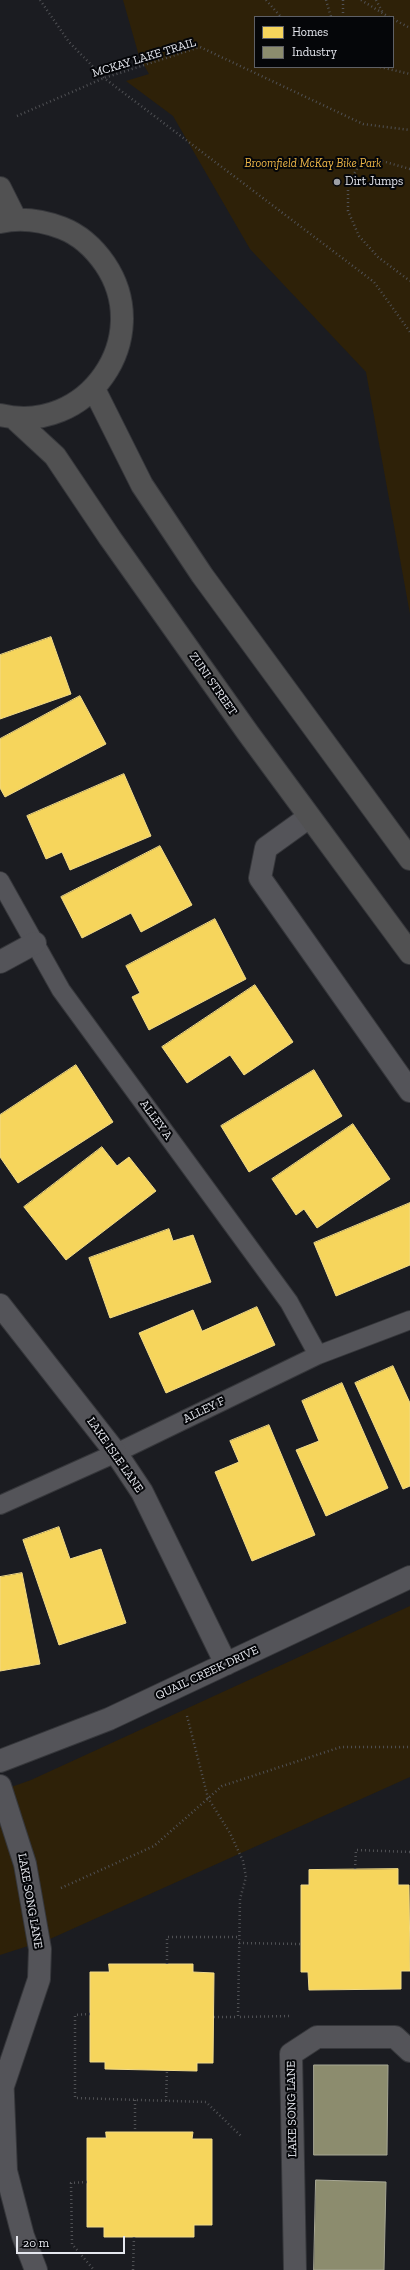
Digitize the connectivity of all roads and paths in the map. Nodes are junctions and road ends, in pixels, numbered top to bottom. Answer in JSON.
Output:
{"nodes":[{"id":1,"x":40,"y":0,"type":"edge"},
{"id":2,"x":266,"y":0,"type":"edge"},
{"id":3,"x":326,"y":0,"type":"edge"},
{"id":4,"x":343,"y":0,"type":"edge"},
{"id":5,"x":361,"y":0,"type":"edge"},
{"id":6,"x":376,"y":0,"type":"edge"},
{"id":7,"x":383,"y":14,"type":"junction"},
{"id":8,"x":280,"y":16,"type":"edge"},
{"id":9,"x":331,"y":16,"type":"edge"},
{"id":10,"x":343,"y":16,"type":"edge"},
{"id":11,"x":387,"y":16,"type":"edge"},
{"id":12,"x":394,"y":20,"type":"edge"},
{"id":13,"x":410,"y":28,"type":"edge"},
{"id":14,"x":384,"y":68,"type":"edge"},
{"id":15,"x":410,"y":74,"type":"edge"},
{"id":16,"x":104,"y":78,"type":"junction"},
{"id":17,"x":17,"y":116,"type":"dead end"},
{"id":18,"x":410,"y":130,"type":"edge"},
{"id":19,"x":410,"y":169,"type":"edge"},
{"id":20,"x":0,"y":188,"type":"edge"},
{"id":21,"x":8,"y":220,"type":"edge"},
{"id":22,"x":410,"y":281,"type":"edge"},
{"id":23,"x":410,"y":332,"type":"edge"},
{"id":24,"x":94,"y":389,"type":"junction"},
{"id":25,"x":8,"y":417,"type":"edge"},
{"id":26,"x":310,"y":817,"type":"junction"},
{"id":27,"x":410,"y":859,"type":"edge"},
{"id":28,"x":0,"y":880,"type":"edge"},
{"id":29,"x":34,"y":943,"type":"junction"},
{"id":30,"x":410,"y":952,"type":"edge"},
{"id":31,"x":0,"y":962,"type":"edge"},
{"id":32,"x":410,"y":1091,"type":"edge"},
{"id":33,"x":0,"y":1305,"type":"edge"},
{"id":34,"x":410,"y":1320,"type":"edge"},
{"id":35,"x":318,"y":1356,"type":"junction"},
{"id":36,"x":116,"y":1453,"type":"junction"},
{"id":37,"x":0,"y":1505,"type":"edge"},
{"id":38,"x":410,"y":1577,"type":"edge"},
{"id":39,"x":226,"y":1664,"type":"junction"},
{"id":40,"x":181,"y":1685,"type":"junction"},
{"id":41,"x":410,"y":1746,"type":"edge"},
{"id":42,"x":0,"y":1761,"type":"edge"},
{"id":43,"x":0,"y":1786,"type":"edge"},
{"id":44,"x":208,"y":1798,"type":"junction"},
{"id":45,"x":410,"y":1852,"type":"edge"},
{"id":46,"x":355,"y":1869,"type":"dead end"},
{"id":47,"x":32,"y":1902,"type":"junction"},
{"id":48,"x":239,"y":1937,"type":"junction"},
{"id":49,"x":239,"y":1943,"type":"junction"},
{"id":50,"x":301,"y":1944,"type":"dead end"},
{"id":51,"x":167,"y":1964,"type":"dead end"},
{"id":52,"x":90,"y":2014,"type":"dead end"},
{"id":53,"x":293,"y":2016,"type":"dead end"},
{"id":54,"x":214,"y":2017,"type":"dead end"},
{"id":55,"x":238,"y":2017,"type":"junction"},
{"id":56,"x":410,"y":2050,"type":"edge"},
{"id":57,"x":0,"y":2052,"type":"edge"},
{"id":58,"x":167,"y":2070,"type":"dead end"},
{"id":59,"x":3,"y":2086,"type":"junction"},
{"id":60,"x":135,"y":2100,"type":"junction"},
{"id":61,"x":166,"y":2101,"type":"junction"},
{"id":62,"x":135,"y":2132,"type":"dead end"},
{"id":63,"x":241,"y":2136,"type":"dead end"},
{"id":64,"x":87,"y":2182,"type":"dead end"},
{"id":65,"x":134,"y":2237,"type":"dead end"},
{"id":66,"x":36,"y":2270,"type":"edge"},
{"id":67,"x":94,"y":2270,"type":"edge"},
{"id":68,"x":134,"y":2270,"type":"edge"},
{"id":69,"x":295,"y":2270,"type":"edge"}],
"edges":[{"from":1,"to":16,"type":"path"},
{"from":2,"to":8,"type":"path"},
{"from":3,"to":9,"type":"path"},
{"from":4,"to":10,"type":"path"},
{"from":5,"to":7,"type":"path"},
{"from":6,"to":7,"type":"path"},
{"from":7,"to":11,"type":"path"},
{"from":12,"to":13,"type":"path"},
{"from":14,"to":15,"type":"path"},
{"from":16,"to":17,"type":"path","name":"MCKAY LAKE TRAIL"},
{"from":16,"to":18,"type":"path","name":"MCKAY LAKE TRAIL"},
{"from":16,"to":23,"type":"path"},
{"from":19,"to":22,"type":"path"},
{"from":20,"to":21,"type":"main road"},
{"from":21,"to":24,"type":"main road"},
{"from":24,"to":25,"type":"main road"},
{"from":24,"to":27,"type":"main road"},
{"from":25,"to":26,"type":"main road","name":"ZUNI STREET"},
{"from":26,"to":30,"type":"main road","name":"ZUNI STREET"},
{"from":26,"to":32,"type":"street"},
{"from":28,"to":29,"type":"lane","name":"ALLEY A"},
{"from":29,"to":31,"type":"street"},
{"from":29,"to":35,"type":"lane","name":"ALLEY A"},
{"from":33,"to":36,"type":"street","name":"LAKE ISLE LANE"},
{"from":34,"to":35,"type":"lane","name":"ALLEY F"},
{"from":35,"to":36,"type":"lane","name":"ALLEY F"},
{"from":36,"to":37,"type":"lane","name":"ALLEY F"},
{"from":36,"to":39,"type":"street","name":"LAKE ISLE LANE"},
{"from":38,"to":39,"type":"street","name":"QUAIL CREEK DRIVE"},
{"from":39,"to":40,"type":"street","name":"QUAIL CREEK DRIVE"},
{"from":40,"to":42,"type":"street","name":"QUAIL CREEK DRIVE"},
{"from":40,"to":44,"type":"path"},
{"from":41,"to":44,"type":"path"},
{"from":43,"to":47,"type":"street","name":"LAKE SONG LANE"},
{"from":44,"to":47,"type":"path"},
{"from":44,"to":48,"type":"path"},
{"from":45,"to":46,"type":"path"},
{"from":47,"to":59,"type":"street","name":"LAKE SONG LANE"},
{"from":48,"to":49,"type":"path"},
{"from":48,"to":51,"type":"path"},
{"from":49,"to":50,"type":"path"},
{"from":49,"to":55,"type":"path"},
{"from":52,"to":60,"type":"path"},
{"from":53,"to":55,"type":"path"},
{"from":54,"to":55,"type":"path"},
{"from":56,"to":69,"type":"street","name":"LAKE SONG LANE"},
{"from":57,"to":59,"type":"street","name":"LAKE SONG LANE"},
{"from":58,"to":61,"type":"path"},
{"from":59,"to":66,"type":"street","name":"LAKE SONG LANE"},
{"from":60,"to":61,"type":"path"},
{"from":60,"to":62,"type":"path"},
{"from":61,"to":63,"type":"path"},
{"from":64,"to":67,"type":"path"},
{"from":65,"to":68,"type":"path"}]}
